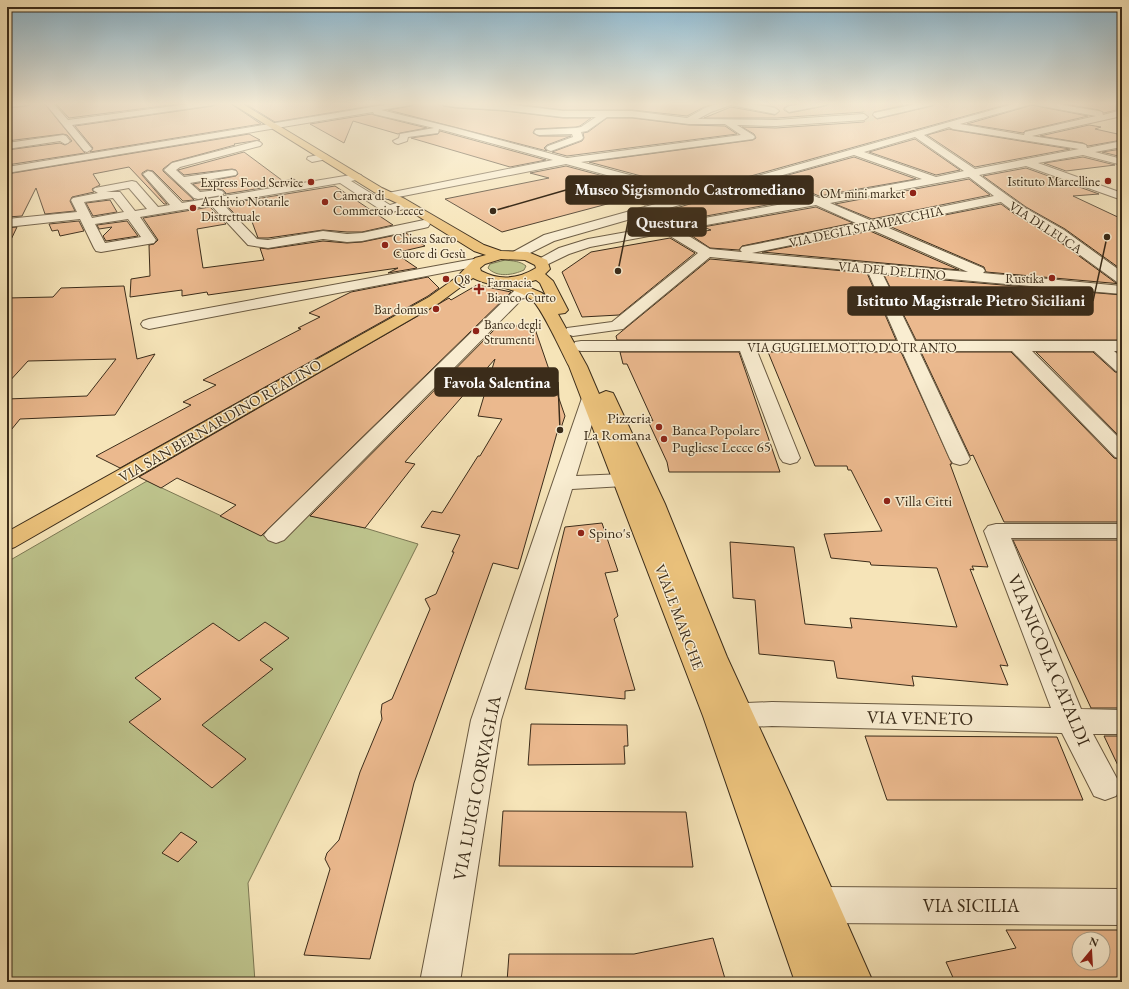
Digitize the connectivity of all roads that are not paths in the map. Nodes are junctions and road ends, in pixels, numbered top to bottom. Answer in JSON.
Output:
{"nodes":[{"id":1,"x":88,"y":149,"type":"edge"},
{"id":2,"x":123,"y":149,"type":"edge"},
{"id":3,"x":237,"y":149,"type":"edge"},
{"id":4,"x":310,"y":149,"type":"edge"},
{"id":5,"x":522,"y":149,"type":"edge"},
{"id":6,"x":548,"y":149,"type":"edge"},
{"id":7,"x":618,"y":149,"type":"edge"},
{"id":8,"x":654,"y":149,"type":"edge"},
{"id":9,"x":865,"y":149,"type":"edge"},
{"id":10,"x":938,"y":149,"type":"edge"},
{"id":11,"x":1093,"y":149,"type":"edge"},
{"id":12,"x":1101,"y":149,"type":"edge"},
{"id":13,"x":1098,"y":150,"type":"junction"},
{"id":14,"x":855,"y":152,"type":"junction"},
{"id":15,"x":1084,"y":152,"type":"junction"},
{"id":16,"x":537,"y":153,"type":"junction"},
{"id":17,"x":1122,"y":153,"type":"edge"},
{"id":18,"x":244,"y":154,"type":"dead end"},
{"id":19,"x":613,"y":154,"type":"junction"},
{"id":20,"x":323,"y":157,"type":"junction"},
{"id":21,"x":312,"y":159,"type":"dead end"},
{"id":22,"x":1043,"y":160,"type":"junction"},
{"id":23,"x":204,"y":161,"type":"dead end"},
{"id":24,"x":566,"y":161,"type":"junction"},
{"id":25,"x":7,"y":162,"type":"edge"},
{"id":26,"x":1122,"y":162,"type":"edge"},
{"id":27,"x":1026,"y":163,"type":"junction"},
{"id":28,"x":7,"y":170,"type":"edge"},
{"id":29,"x":1078,"y":170,"type":"dead end"},
{"id":30,"x":232,"y":173,"type":"dead end"},
{"id":31,"x":972,"y":173,"type":"junction"},
{"id":32,"x":148,"y":174,"type":"dead end"},
{"id":33,"x":357,"y":177,"type":"junction"},
{"id":34,"x":763,"y":178,"type":"junction"},
{"id":35,"x":342,"y":180,"type":"junction"},
{"id":36,"x":936,"y":180,"type":"junction"},
{"id":37,"x":182,"y":181,"type":"junction"},
{"id":38,"x":99,"y":190,"type":"dead end"},
{"id":39,"x":262,"y":193,"type":"junction"},
{"id":40,"x":198,"y":196,"type":"junction"},
{"id":41,"x":388,"y":196,"type":"junction"},
{"id":42,"x":1122,"y":196,"type":"edge"},
{"id":43,"x":700,"y":197,"type":"junction"},
{"id":44,"x":1003,"y":198,"type":"junction"},
{"id":45,"x":214,"y":201,"type":"junction"},
{"id":46,"x":721,"y":202,"type":"dead end"},
{"id":47,"x":818,"y":202,"type":"junction"},
{"id":48,"x":176,"y":203,"type":"junction"},
{"id":49,"x":400,"y":206,"type":"junction"},
{"id":50,"x":733,"y":206,"type":"dead end"},
{"id":51,"x":155,"y":211,"type":"junction"},
{"id":52,"x":757,"y":212,"type":"junction"},
{"id":53,"x":132,"y":214,"type":"junction"},
{"id":54,"x":86,"y":218,"type":"junction"},
{"id":55,"x":7,"y":223,"type":"edge"},
{"id":56,"x":424,"y":224,"type":"junction"},
{"id":57,"x":870,"y":225,"type":"junction"},
{"id":58,"x":668,"y":228,"type":"junction"},
{"id":59,"x":707,"y":253,"type":"junction"},
{"id":60,"x":500,"y":255,"type":"junction"},
{"id":61,"x":518,"y":255,"type":"junction"},
{"id":62,"x":730,"y":256,"type":"junction"},
{"id":63,"x":473,"y":267,"type":"junction"},
{"id":64,"x":873,"y":268,"type":"junction"},
{"id":65,"x":540,"y":269,"type":"junction"},
{"id":66,"x":997,"y":279,"type":"junction"},
{"id":67,"x":1122,"y":279,"type":"edge"},
{"id":68,"x":487,"y":280,"type":"junction"},
{"id":69,"x":503,"y":282,"type":"junction"},
{"id":70,"x":525,"y":290,"type":"junction"},
{"id":71,"x":1122,"y":290,"type":"edge"},
{"id":72,"x":434,"y":300,"type":"junction"},
{"id":73,"x":149,"y":324,"type":"dead end"},
{"id":74,"x":572,"y":331,"type":"junction"},
{"id":75,"x":581,"y":346,"type":"junction"},
{"id":76,"x":1017,"y":346,"type":"junction"},
{"id":77,"x":1098,"y":346,"type":"junction"},
{"id":78,"x":1122,"y":346,"type":"edge"},
{"id":79,"x":747,"y":347,"type":"junction"},
{"id":80,"x":908,"y":347,"type":"junction"},
{"id":81,"x":1122,"y":367,"type":"edge"},
{"id":82,"x":591,"y":398,"type":"junction"},
{"id":83,"x":1122,"y":453,"type":"edge"},
{"id":84,"x":790,"y":458,"type":"dead end"},
{"id":85,"x":960,"y":459,"type":"dead end"},
{"id":86,"x":624,"y":480,"type":"junction"},
{"id":87,"x":563,"y":483,"type":"junction"},
{"id":88,"x":1122,"y":531,"type":"edge"},
{"id":89,"x":276,"y":535,"type":"dead end"},
{"id":90,"x":7,"y":542,"type":"edge"},
{"id":91,"x":728,"y":716,"type":"junction"},
{"id":92,"x":1071,"y":722,"type":"junction"},
{"id":93,"x":1122,"y":722,"type":"edge"},
{"id":94,"x":1105,"y":786,"type":"dead end"},
{"id":95,"x":821,"y":905,"type":"junction"},
{"id":96,"x":1122,"y":906,"type":"edge"},
{"id":97,"x":440,"y":982,"type":"edge"},
{"id":98,"x":815,"y":982,"type":"edge"},
{"id":99,"x":854,"y":982,"type":"edge"}],
"edges":[{"from":1,"to":25,"type":"street"},
{"from":2,"to":28,"type":"street"},
{"from":3,"to":37,"type":"street"},
{"from":4,"to":20,"type":"main road"},
{"from":5,"to":16,"type":"street"},
{"from":6,"to":16,"type":"street"},
{"from":7,"to":19,"type":"street"},
{"from":8,"to":19,"type":"street"},
{"from":9,"to":14,"type":"street"},
{"from":10,"to":31,"type":"street","name":"VIA DI LEUCA"},
{"from":11,"to":13,"type":"street"},
{"from":12,"to":13,"type":"street"},
{"from":13,"to":15,"type":"street"},
{"from":13,"to":17,"type":"street"},
{"from":14,"to":34,"type":"street"},
{"from":14,"to":36,"type":"street"},
{"from":15,"to":22,"type":"street"},
{"from":15,"to":26,"type":"street"},
{"from":16,"to":24,"type":"street"},
{"from":18,"to":23,"type":"street"},
{"from":19,"to":24,"type":"street"},
{"from":20,"to":21,"type":"street"},
{"from":20,"to":33,"type":"main road"},
{"from":22,"to":27,"type":"street"},
{"from":22,"to":29,"type":"street"},
{"from":24,"to":41,"type":"street"},
{"from":24,"to":43,"type":"street"},
{"from":27,"to":31,"type":"street"},
{"from":27,"to":42,"type":"street"},
{"from":30,"to":37,"type":"street"},
{"from":31,"to":36,"type":"street"},
{"from":31,"to":44,"type":"street","name":"VIA DI LEUCA"},
{"from":32,"to":48,"type":"street"},
{"from":33,"to":35,"type":"street"},
{"from":33,"to":41,"type":"main road"},
{"from":34,"to":43,"type":"street"},
{"from":34,"to":47,"type":"street"},
{"from":35,"to":39,"type":"street"},
{"from":35,"to":49,"type":"street"},
{"from":36,"to":47,"type":"street"},
{"from":37,"to":40,"type":"street"},
{"from":38,"to":51,"type":"street"},
{"from":39,"to":40,"type":"street"},
{"from":39,"to":45,"type":"street"},
{"from":40,"to":48,"type":"street"},
{"from":41,"to":49,"type":"main road"},
{"from":41,"to":60,"type":"main road"},
{"from":43,"to":46,"type":"street"},
{"from":43,"to":61,"type":"street"},
{"from":44,"to":57,"type":"street","name":"VIA DEGLI STAMPACCHIA"},
{"from":44,"to":67,"type":"street","name":"VIA DI LEUCA"},
{"from":45,"to":48,"type":"street"},
{"from":45,"to":56,"type":"street"},
{"from":47,"to":52,"type":"street"},
{"from":47,"to":57,"type":"street"},
{"from":48,"to":51,"type":"street"},
{"from":49,"to":56,"type":"main road"},
{"from":50,"to":52,"type":"street"},
{"from":51,"to":53,"type":"street"},
{"from":52,"to":58,"type":"street"},
{"from":53,"to":54,"type":"street"},
{"from":53,"to":54,"type":"street"},
{"from":53,"to":54,"type":"street"},
{"from":54,"to":55,"type":"street"},
{"from":56,"to":63,"type":"main road"},
{"from":57,"to":62,"type":"street","name":"VIA DEGLI STAMPACCHIA"},
{"from":57,"to":66,"type":"street"},
{"from":58,"to":59,"type":"street","name":"VIA DEL DELFINO"},
{"from":58,"to":65,"type":"street"},
{"from":59,"to":62,"type":"street","name":"VIA DEL DELFINO"},
{"from":59,"to":74,"type":"street"},
{"from":60,"to":61,"type":"main road"},
{"from":60,"to":63,"type":"main road","name":"VIA SAN BERNARDINO REALINO"},
{"from":61,"to":65,"type":"main road"},
{"from":62,"to":64,"type":"street","name":"VIA DEL DELFINO"},
{"from":63,"to":68,"type":"main road"},
{"from":63,"to":72,"type":"main road","name":"VIA SAN BERNARDINO REALINO"},
{"from":63,"to":73,"type":"street"},
{"from":64,"to":66,"type":"street","name":"VIA DEL DELFINO"},
{"from":64,"to":80,"type":"street"},
{"from":65,"to":69,"type":"main road"},
{"from":65,"to":74,"type":"main road","name":"VIALE MARCHE"},
{"from":66,"to":71,"type":"street","name":"VIA DEL DELFINO"},
{"from":68,"to":69,"type":"main road"},
{"from":68,"to":72,"type":"main road","name":"VIA SAN BERNARDINO REALINO"},
{"from":69,"to":70,"type":"main road","name":"VIALE MARCHE"},
{"from":70,"to":82,"type":"main road","name":"VIALE MARCHE"},
{"from":70,"to":89,"type":"street"},
{"from":72,"to":90,"type":"main road","name":"VIA SAN BERNARDINO REALINO"},
{"from":74,"to":75,"type":"main road","name":"VIALE MARCHE"},
{"from":75,"to":79,"type":"street","name":"VIA GUGLIELMOTTO D'OTRANTO"},
{"from":75,"to":91,"type":"main road","name":"VIALE MARCHE"},
{"from":76,"to":77,"type":"street","name":"VIA GUGLIELMOTTO D'OTRANTO"},
{"from":76,"to":80,"type":"street","name":"VIA GUGLIELMOTTO D'OTRANTO"},
{"from":76,"to":83,"type":"street"},
{"from":77,"to":78,"type":"street","name":"VIA GUGLIELMOTTO D'OTRANTO"},
{"from":77,"to":81,"type":"street"},
{"from":79,"to":80,"type":"street","name":"VIA GUGLIELMOTTO D'OTRANTO"},
{"from":79,"to":84,"type":"street"},
{"from":80,"to":85,"type":"street"},
{"from":82,"to":86,"type":"main road","name":"VIALE MARCHE"},
{"from":82,"to":87,"type":"street","name":"VIA LUIGI CORVAGLIA"},
{"from":86,"to":87,"type":"street"},
{"from":86,"to":91,"type":"main road","name":"VIALE MARCHE"},
{"from":87,"to":97,"type":"street","name":"VIA LUIGI CORVAGLIA"},
{"from":88,"to":92,"type":"street","name":"VIA NICOLA CATALDI"},
{"from":91,"to":92,"type":"street","name":"VIA VENETO"},
{"from":91,"to":95,"type":"main road","name":"VIALE MARCHE"},
{"from":91,"to":98,"type":"main road","name":"VIALE MARCHE"},
{"from":92,"to":93,"type":"street","name":"VIA VENETO"},
{"from":92,"to":94,"type":"street","name":"VIA NICOLA CATALDI"},
{"from":95,"to":96,"type":"street","name":"VIA SICILIA"},
{"from":95,"to":99,"type":"main road","name":"VIALE MARCHE"}]}
